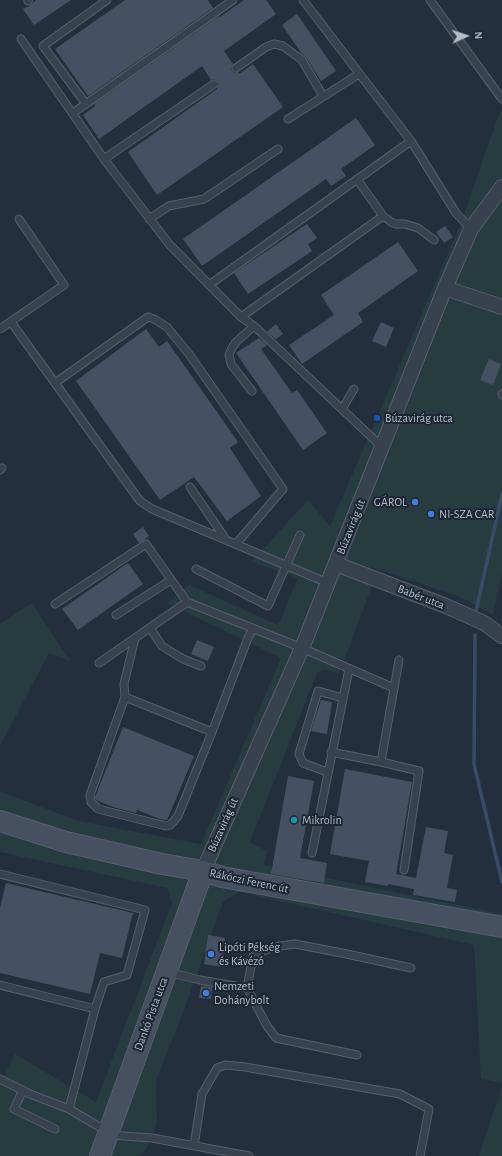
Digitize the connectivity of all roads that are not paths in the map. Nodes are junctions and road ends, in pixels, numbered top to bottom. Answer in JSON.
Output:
{"nodes":[{"id":1,"x":107,"y":0,"type":"edge"},
{"id":2,"x":233,"y":0,"type":"edge"},
{"id":3,"x":303,"y":0,"type":"edge"},
{"id":4,"x":430,"y":0,"type":"edge"},
{"id":5,"x":21,"y":39,"type":"dead end"},
{"id":6,"x":236,"y":68,"type":"dead end"},
{"id":7,"x":359,"y":74,"type":"junction"},
{"id":8,"x":214,"y":84,"type":"dead end"},
{"id":9,"x":323,"y":96,"type":"junction"},
{"id":10,"x":502,"y":99,"type":"edge"},
{"id":11,"x":86,"y":104,"type":"junction"},
{"id":12,"x":73,"y":113,"type":"junction"},
{"id":13,"x":288,"y":119,"type":"dead end"},
{"id":14,"x":411,"y":141,"type":"junction"},
{"id":15,"x":278,"y":149,"type":"dead end"},
{"id":16,"x":104,"y":159,"type":"junction"},
{"id":17,"x":357,"y":179,"type":"junction"},
{"id":18,"x":502,"y":187,"type":"edge"},
{"id":19,"x":383,"y":216,"type":"junction"},
{"id":20,"x":19,"y":219,"type":"dead end"},
{"id":21,"x":149,"y":219,"type":"junction"},
{"id":22,"x":471,"y":229,"type":"junction"},
{"id":23,"x":434,"y":240,"type":"dead end"},
{"id":24,"x":209,"y":284,"type":"junction"},
{"id":25,"x":445,"y":288,"type":"junction"},
{"id":26,"x":502,"y":307,"type":"edge"},
{"id":27,"x":241,"y":317,"type":"junction"},
{"id":28,"x":11,"y":322,"type":"junction"},
{"id":29,"x":254,"y":326,"type":"junction"},
{"id":30,"x":0,"y":329,"type":"edge"},
{"id":31,"x":55,"y":383,"type":"junction"},
{"id":32,"x":354,"y":389,"type":"dead end"},
{"id":33,"x":252,"y":392,"type":"dead end"},
{"id":34,"x":342,"y":409,"type":"junction"},
{"id":35,"x":382,"y":447,"type":"junction"},
{"id":36,"x":190,"y":487,"type":"dead end"},
{"id":37,"x":300,"y":535,"type":"dead end"},
{"id":38,"x":225,"y":539,"type":"junction"},
{"id":39,"x":236,"y":544,"type":"junction"},
{"id":40,"x":336,"y":564,"type":"junction"},
{"id":41,"x":286,"y":565,"type":"junction"},
{"id":42,"x":196,"y":569,"type":"dead end"},
{"id":43,"x":171,"y":580,"type":"junction"},
{"id":44,"x":328,"y":583,"type":"junction"},
{"id":45,"x":187,"y":602,"type":"junction"},
{"id":46,"x":55,"y":604,"type":"dead end"},
{"id":47,"x":116,"y":615,"type":"dead end"},
{"id":48,"x":150,"y":628,"type":"junction"},
{"id":49,"x":253,"y":628,"type":"junction"},
{"id":50,"x":502,"y":636,"type":"edge"},
{"id":51,"x":135,"y":638,"type":"junction"},
{"id":52,"x":302,"y":648,"type":"junction"},
{"id":53,"x":400,"y":660,"type":"dead end"},
{"id":54,"x":99,"y":663,"type":"dead end"},
{"id":55,"x":200,"y":666,"type":"dead end"},
{"id":56,"x":349,"y":669,"type":"junction"},
{"id":57,"x":394,"y":688,"type":"junction"},
{"id":58,"x":125,"y":697,"type":"junction"},
{"id":59,"x":343,"y":698,"type":"junction"},
{"id":60,"x":212,"y":732,"type":"junction"},
{"id":61,"x":332,"y":752,"type":"junction"},
{"id":62,"x":381,"y":762,"type":"junction"},
{"id":63,"x":327,"y":772,"type":"junction"},
{"id":64,"x":0,"y":821,"type":"edge"},
{"id":65,"x":312,"y":852,"type":"dead end"},
{"id":66,"x":404,"y":870,"type":"dead end"},
{"id":67,"x":203,"y":871,"type":"junction"},
{"id":68,"x":0,"y":874,"type":"edge"},
{"id":69,"x":502,"y":927,"type":"edge"},
{"id":70,"x":411,"y":968,"type":"dead end"},
{"id":71,"x":166,"y":972,"type":"junction"},
{"id":72,"x":0,"y":985,"type":"edge"},
{"id":73,"x":247,"y":988,"type":"junction"},
{"id":74,"x":95,"y":1009,"type":"junction"},
{"id":75,"x":357,"y":1054,"type":"dead end"},
{"id":76,"x":0,"y":1079,"type":"edge"},
{"id":77,"x":22,"y":1090,"type":"junction"},
{"id":78,"x":69,"y":1109,"type":"junction"},
{"id":79,"x":55,"y":1129,"type":"dead end"},
{"id":80,"x":109,"y":1135,"type":"junction"},
{"id":81,"x":194,"y":1146,"type":"junction"},
{"id":82,"x":100,"y":1156,"type":"edge"},
{"id":83,"x":249,"y":1156,"type":"edge"},
{"id":84,"x":420,"y":1156,"type":"edge"}],
"edges":[{"from":1,"to":11,"type":"lane"},
{"from":2,"to":11,"type":"lane"},
{"from":3,"to":7,"type":"lane"},
{"from":4,"to":10,"type":"lane"},
{"from":5,"to":12,"type":"lane"},
{"from":6,"to":9,"type":"lane"},
{"from":7,"to":9,"type":"lane"},
{"from":7,"to":14,"type":"lane"},
{"from":8,"to":16,"type":"lane"},
{"from":9,"to":13,"type":"lane"},
{"from":11,"to":12,"type":"lane"},
{"from":12,"to":16,"type":"lane"},
{"from":14,"to":17,"type":"lane"},
{"from":14,"to":22,"type":"lane"},
{"from":15,"to":21,"type":"lane"},
{"from":16,"to":21,"type":"lane"},
{"from":17,"to":19,"type":"lane"},
{"from":17,"to":24,"type":"lane"},
{"from":18,"to":22,"type":"street","name":"Búzavirág út"},
{"from":19,"to":23,"type":"lane"},
{"from":19,"to":27,"type":"lane"},
{"from":20,"to":28,"type":"lane"},
{"from":21,"to":24,"type":"lane"},
{"from":22,"to":25,"type":"street","name":"Búzavirág út"},
{"from":24,"to":27,"type":"lane"},
{"from":25,"to":26,"type":"street"},
{"from":25,"to":35,"type":"street","name":"Búzavirág út"},
{"from":27,"to":29,"type":"lane"},
{"from":28,"to":30,"type":"lane"},
{"from":28,"to":31,"type":"lane"},
{"from":29,"to":33,"type":"lane"},
{"from":29,"to":34,"type":"lane"},
{"from":31,"to":38,"type":"lane"},
{"from":31,"to":39,"type":"lane"},
{"from":32,"to":34,"type":"lane"},
{"from":34,"to":35,"type":"lane"},
{"from":35,"to":40,"type":"street","name":"Búzavirág út"},
{"from":36,"to":38,"type":"lane"},
{"from":37,"to":41,"type":"lane"},
{"from":38,"to":39,"type":"lane"},
{"from":39,"to":41,"type":"lane"},
{"from":40,"to":44,"type":"street","name":"Búzavirág út"},
{"from":40,"to":50,"type":"street","name":"Babér utca"},
{"from":41,"to":42,"type":"lane"},
{"from":41,"to":44,"type":"lane"},
{"from":43,"to":45,"type":"lane"},
{"from":43,"to":46,"type":"lane"},
{"from":43,"to":47,"type":"lane"},
{"from":44,"to":52,"type":"street","name":"Búzavirág út"},
{"from":45,"to":48,"type":"lane"},
{"from":45,"to":49,"type":"lane"},
{"from":48,"to":51,"type":"lane"},
{"from":48,"to":55,"type":"lane"},
{"from":49,"to":52,"type":"lane"},
{"from":49,"to":60,"type":"lane"},
{"from":51,"to":54,"type":"lane"},
{"from":51,"to":58,"type":"lane"},
{"from":52,"to":56,"type":"lane"},
{"from":52,"to":67,"type":"street","name":"Búzavirág út"},
{"from":53,"to":57,"type":"lane"},
{"from":56,"to":57,"type":"lane"},
{"from":56,"to":59,"type":"lane"},
{"from":57,"to":62,"type":"lane"},
{"from":58,"to":60,"type":"lane"},
{"from":58,"to":60,"type":"lane"},
{"from":59,"to":61,"type":"lane"},
{"from":59,"to":63,"type":"lane"},
{"from":61,"to":62,"type":"lane"},
{"from":61,"to":63,"type":"lane"},
{"from":62,"to":66,"type":"lane"},
{"from":63,"to":65,"type":"lane"},
{"from":64,"to":67,"type":"main road","name":"Rákóczi Ferenc út"},
{"from":67,"to":69,"type":"main road","name":"Rákóczi Ferenc út"},
{"from":67,"to":71,"type":"main road","name":"Dankó Pista utca"},
{"from":68,"to":74,"type":"lane"},
{"from":70,"to":73,"type":"lane"},
{"from":71,"to":73,"type":"lane"},
{"from":71,"to":80,"type":"main road","name":"Dankó Pista utca"},
{"from":72,"to":74,"type":"lane"},
{"from":73,"to":75,"type":"lane"},
{"from":74,"to":78,"type":"lane"},
{"from":76,"to":77,"type":"lane"},
{"from":77,"to":78,"type":"lane"},
{"from":77,"to":79,"type":"lane"},
{"from":78,"to":80,"type":"lane"},
{"from":80,"to":81,"type":"lane"},
{"from":80,"to":82,"type":"main road","name":"Dankó Pista utca"},
{"from":81,"to":83,"type":"lane"},
{"from":81,"to":84,"type":"lane"}]}
